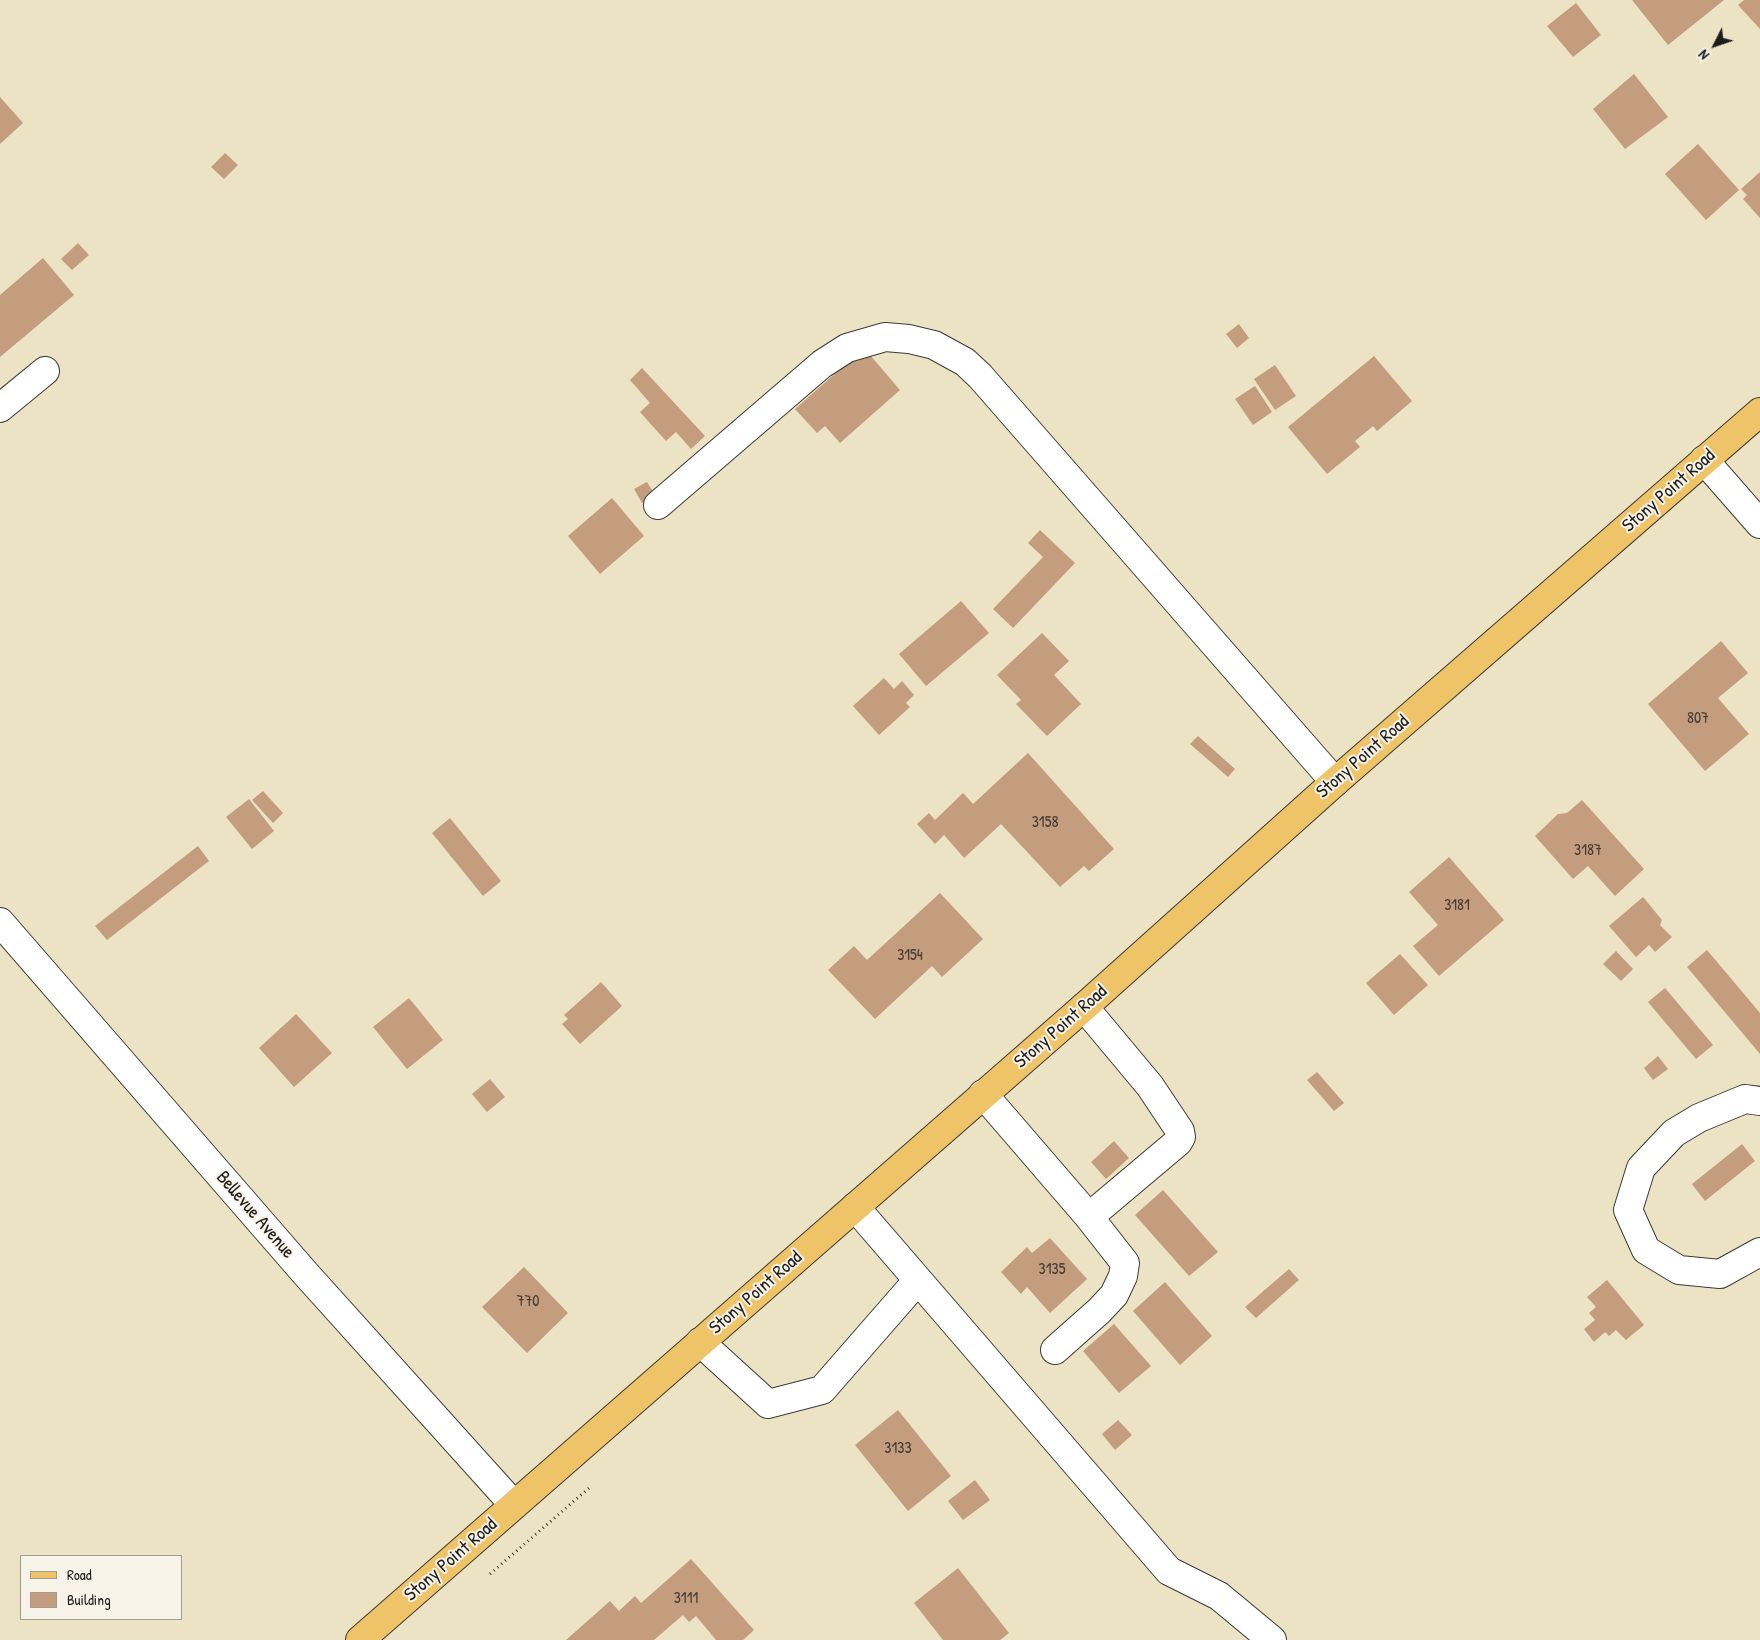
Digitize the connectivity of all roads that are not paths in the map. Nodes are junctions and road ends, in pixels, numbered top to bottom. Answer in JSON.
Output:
{"nodes":[{"id":1,"x":45,"y":371,"type":"dead end"},
{"id":2,"x":0,"y":408,"type":"edge"},
{"id":3,"x":1760,"y":412,"type":"edge"},
{"id":4,"x":1704,"y":460,"type":"junction"},
{"id":5,"x":658,"y":505,"type":"dead end"},
{"id":6,"x":1760,"y":524,"type":"edge"},
{"id":7,"x":1335,"y":782,"type":"junction"},
{"id":8,"x":0,"y":922,"type":"edge"},
{"id":9,"x":1084,"y":1007,"type":"junction"},
{"id":10,"x":983,"y":1094,"type":"junction"},
{"id":11,"x":1760,"y":1101,"type":"edge"},
{"id":12,"x":855,"y":1207,"type":"junction"},
{"id":13,"x":1089,"y":1217,"type":"junction"},
{"id":14,"x":1760,"y":1252,"type":"edge"},
{"id":15,"x":918,"y":1280,"type":"junction"},
{"id":16,"x":700,"y":1342,"type":"junction"},
{"id":17,"x":1055,"y":1350,"type":"dead end"},
{"id":18,"x":514,"y":1505,"type":"junction"},
{"id":19,"x":360,"y":1640,"type":"edge"},
{"id":20,"x":1272,"y":1640,"type":"edge"}],
"edges":[{"from":1,"to":2,"type":"street"},
{"from":3,"to":4,"type":"main road","name":"Stony Point Road"},
{"from":4,"to":6,"type":"street"},
{"from":4,"to":7,"type":"main road","name":"Stony Point Road"},
{"from":5,"to":7,"type":"street"},
{"from":7,"to":9,"type":"main road","name":"Stony Point Road"},
{"from":8,"to":18,"type":"street","name":"Bellevue Avenue"},
{"from":9,"to":10,"type":"main road","name":"Stony Point Road"},
{"from":9,"to":13,"type":"street"},
{"from":10,"to":12,"type":"main road","name":"Stony Point Road"},
{"from":10,"to":13,"type":"street"},
{"from":11,"to":14,"type":"street"},
{"from":12,"to":15,"type":"street"},
{"from":12,"to":16,"type":"main road","name":"Stony Point Road"},
{"from":13,"to":17,"type":"street"},
{"from":15,"to":16,"type":"street"},
{"from":15,"to":20,"type":"street"},
{"from":16,"to":18,"type":"main road","name":"Stony Point Road"},
{"from":18,"to":19,"type":"main road","name":"Stony Point Road"}]}
